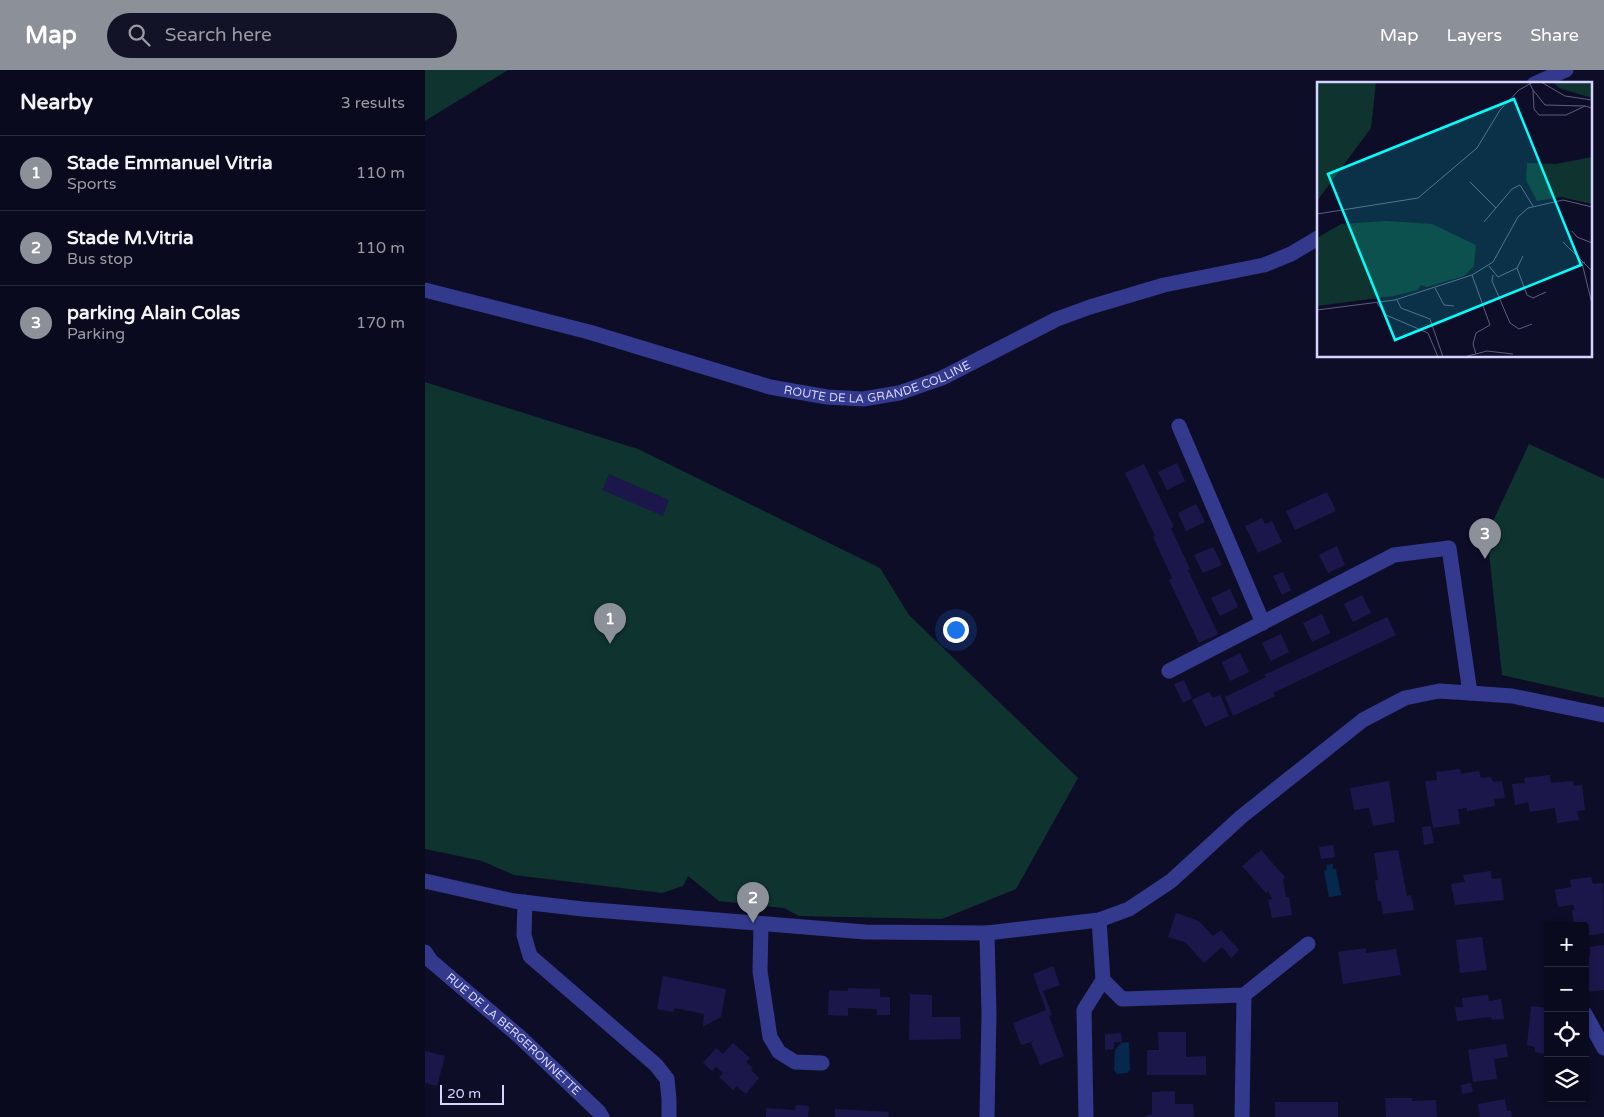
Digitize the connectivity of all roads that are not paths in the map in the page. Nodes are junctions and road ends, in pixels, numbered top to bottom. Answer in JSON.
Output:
{"nodes":[{"id":1,"x":1566,"y":70,"type":"edge"},
{"id":2,"x":1539,"y":82,"type":"edge"},
{"id":3,"x":1317,"y":239,"type":"edge"},
{"id":4,"x":425,"y":290,"type":"edge"},
{"id":5,"x":1179,"y":426,"type":"dead end"},
{"id":6,"x":1263,"y":623,"type":"junction"},
{"id":7,"x":1169,"y":671,"type":"dead end"},
{"id":8,"x":1469,"y":693,"type":"junction"},
{"id":9,"x":1604,"y":715,"type":"edge"},
{"id":10,"x":425,"y":881,"type":"edge"},
{"id":11,"x":525,"y":902,"type":"junction"},
{"id":12,"x":1099,"y":920,"type":"junction"},
{"id":13,"x":761,"y":924,"type":"junction"},
{"id":14,"x":987,"y":933,"type":"junction"},
{"id":15,"x":1308,"y":944,"type":"dead end"},
{"id":16,"x":425,"y":952,"type":"edge"},
{"id":17,"x":1103,"y":980,"type":"junction"},
{"id":18,"x":1245,"y":995,"type":"junction"},
{"id":19,"x":1589,"y":1021,"type":"edge"},
{"id":20,"x":1604,"y":1048,"type":"edge"},
{"id":21,"x":822,"y":1064,"type":"dead end"},
{"id":22,"x":988,"y":1111,"type":"edge"},
{"id":23,"x":602,"y":1117,"type":"edge"},
{"id":24,"x":669,"y":1117,"type":"edge"},
{"id":25,"x":1086,"y":1117,"type":"edge"},
{"id":26,"x":1241,"y":1117,"type":"edge"}],
"edges":[{"from":1,"to":2,"type":"street"},
{"from":3,"to":4,"type":"street","name":"ROUTE DE LA GRANDE COLLINE"},
{"from":5,"to":6,"type":"street"},
{"from":6,"to":7,"type":"street"},
{"from":6,"to":8,"type":"street"},
{"from":8,"to":9,"type":"street"},
{"from":8,"to":12,"type":"street"},
{"from":10,"to":11,"type":"street"},
{"from":11,"to":13,"type":"street"},
{"from":11,"to":24,"type":"street"},
{"from":12,"to":14,"type":"street"},
{"from":12,"to":17,"type":"street"},
{"from":13,"to":14,"type":"street"},
{"from":13,"to":21,"type":"street"},
{"from":14,"to":22,"type":"street"},
{"from":15,"to":18,"type":"street"},
{"from":16,"to":23,"type":"street","name":"RUE DE LA BERGERONNETTE"},
{"from":17,"to":18,"type":"street"},
{"from":17,"to":25,"type":"street"},
{"from":18,"to":26,"type":"street"},
{"from":19,"to":20,"type":"street"}]}
